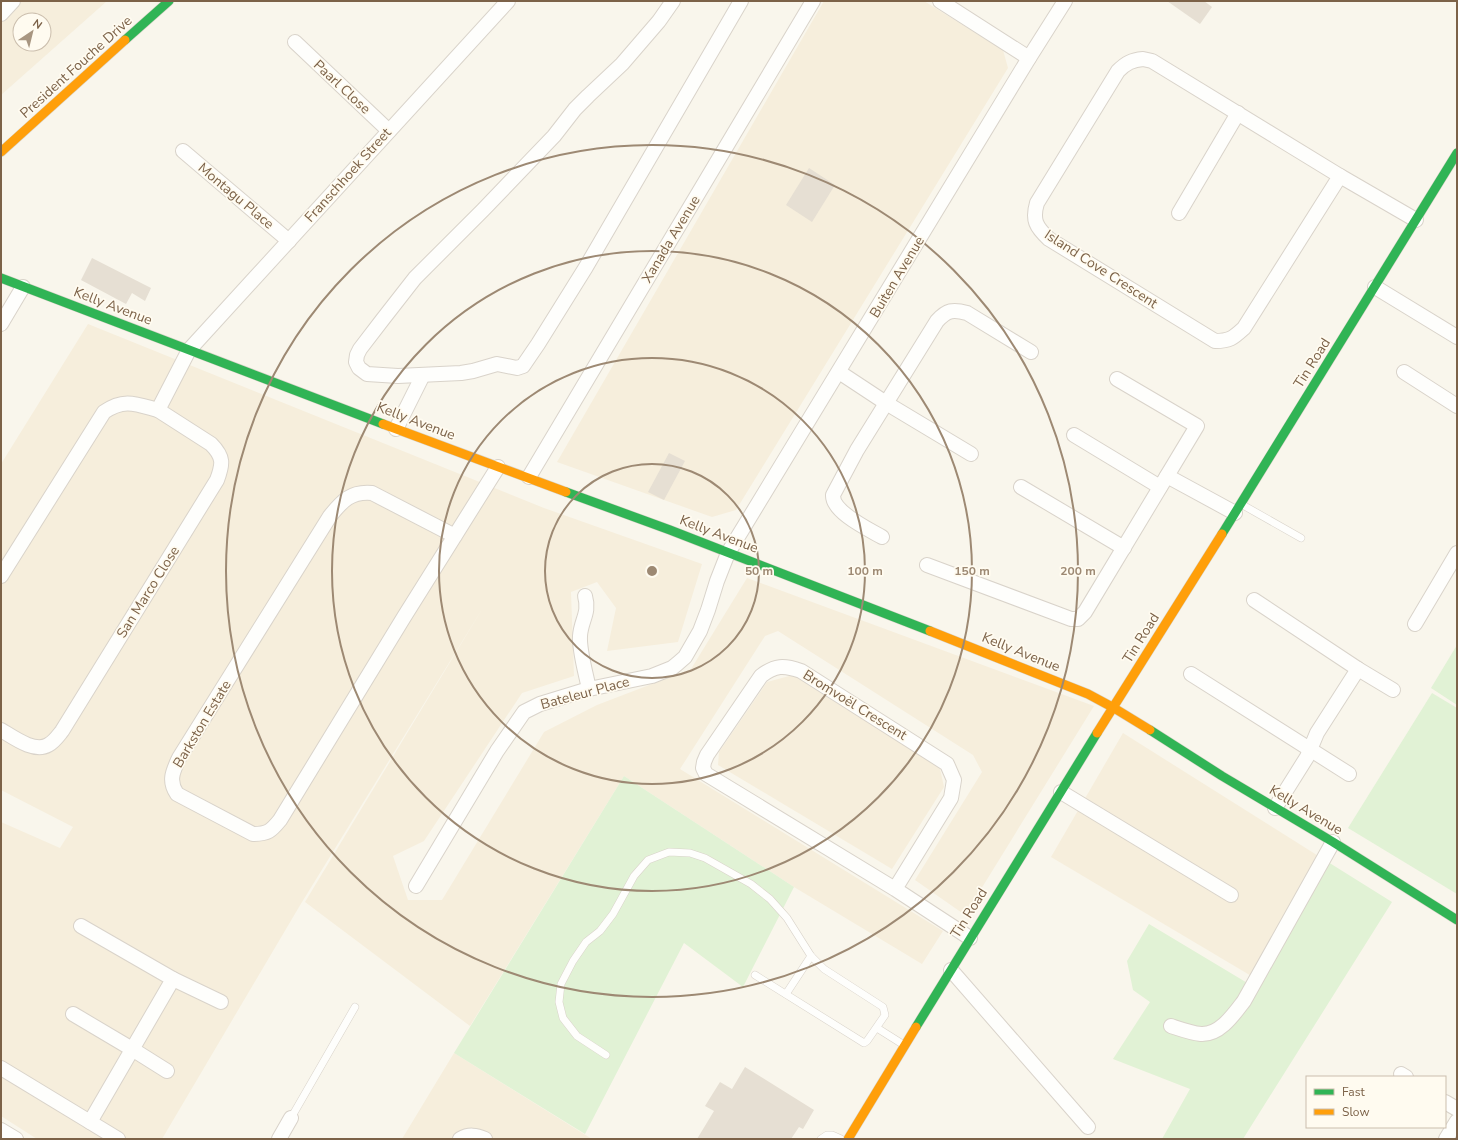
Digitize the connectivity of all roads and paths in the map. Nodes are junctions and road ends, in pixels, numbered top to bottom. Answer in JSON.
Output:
{"nodes":[{"id":1,"x":13,"y":1,"type":"edge"},
{"id":2,"x":158,"y":1,"type":"edge"},
{"id":3,"x":169,"y":1,"type":"edge"},
{"id":4,"x":508,"y":1,"type":"edge"},
{"id":5,"x":673,"y":1,"type":"edge"},
{"id":6,"x":741,"y":1,"type":"edge"},
{"id":7,"x":813,"y":1,"type":"edge"},
{"id":8,"x":940,"y":1,"type":"edge"},
{"id":9,"x":1065,"y":1,"type":"edge"},
{"id":10,"x":1,"y":14,"type":"edge"},
{"id":11,"x":295,"y":42,"type":"dead end"},
{"id":12,"x":1029,"y":58,"type":"junction"},
{"id":13,"x":59,"y":87,"type":"dead end"},
{"id":14,"x":1238,"y":113,"type":"junction"},
{"id":15,"x":389,"y":131,"type":"junction"},
{"id":16,"x":183,"y":151,"type":"dead end"},
{"id":17,"x":1,"y":152,"type":"edge"},
{"id":18,"x":1457,"y":153,"type":"edge"},
{"id":19,"x":1340,"y":176,"type":"junction"},
{"id":20,"x":1179,"y":213,"type":"dead end"},
{"id":21,"x":1416,"y":220,"type":"junction"},
{"id":22,"x":289,"y":241,"type":"junction"},
{"id":23,"x":1,"y":278,"type":"edge"},
{"id":24,"x":23,"y":287,"type":"junction"},
{"id":25,"x":1375,"y":287,"type":"junction"},
{"id":26,"x":1,"y":324,"type":"edge"},
{"id":27,"x":1457,"y":336,"type":"edge"},
{"id":28,"x":189,"y":350,"type":"junction"},
{"id":29,"x":1031,"y":352,"type":"dead end"},
{"id":30,"x":839,"y":372,"type":"junction"},
{"id":31,"x":1404,"y":372,"type":"dead end"},
{"id":32,"x":423,"y":375,"type":"junction"},
{"id":33,"x":1117,"y":379,"type":"dead end"},
{"id":34,"x":886,"y":402,"type":"junction"},
{"id":35,"x":1457,"y":406,"type":"edge"},
{"id":36,"x":158,"y":410,"type":"junction"},
{"id":37,"x":396,"y":429,"type":"junction"},
{"id":38,"x":1074,"y":435,"type":"dead end"},
{"id":39,"x":971,"y":454,"type":"dead end"},
{"id":40,"x":498,"y":467,"type":"junction"},
{"id":41,"x":529,"y":478,"type":"junction"},
{"id":42,"x":1164,"y":481,"type":"junction"},
{"id":43,"x":1021,"y":487,"type":"dead end"},
{"id":44,"x":1238,"y":508,"type":"junction"},
{"id":45,"x":455,"y":536,"type":"junction"},
{"id":46,"x":882,"y":537,"type":"dead end"},
{"id":47,"x":1301,"y":538,"type":"dead end"},
{"id":48,"x":1124,"y":548,"type":"junction"},
{"id":49,"x":728,"y":553,"type":"junction"},
{"id":50,"x":1457,"y":553,"type":"edge"},
{"id":51,"x":927,"y":565,"type":"dead end"},
{"id":52,"x":1,"y":576,"type":"edge"},
{"id":53,"x":585,"y":596,"type":"dead end"},
{"id":54,"x":1254,"y":600,"type":"dead end"},
{"id":55,"x":1415,"y":624,"type":"dead end"},
{"id":56,"x":1358,"y":669,"type":"junction"},
{"id":57,"x":1191,"y":674,"type":"dead end"},
{"id":58,"x":589,"y":689,"type":"junction"},
{"id":59,"x":1393,"y":690,"type":"dead end"},
{"id":60,"x":1114,"y":708,"type":"junction"},
{"id":61,"x":1,"y":730,"type":"edge"},
{"id":62,"x":1310,"y":750,"type":"junction"},
{"id":63,"x":1349,"y":774,"type":"dead end"},
{"id":64,"x":1061,"y":792,"type":"junction"},
{"id":65,"x":1275,"y":808,"type":"junction"},
{"id":66,"x":1334,"y":842,"type":"junction"},
{"id":67,"x":416,"y":886,"type":"dead end"},
{"id":68,"x":895,"y":890,"type":"junction"},
{"id":69,"x":1231,"y":895,"type":"dead end"},
{"id":70,"x":1457,"y":920,"type":"edge"},
{"id":71,"x":81,"y":926,"type":"dead end"},
{"id":72,"x":970,"y":938,"type":"junction"},
{"id":73,"x":810,"y":956,"type":"junction"},
{"id":74,"x":952,"y":970,"type":"junction"},
{"id":75,"x":755,"y":975,"type":"dead end"},
{"id":76,"x":173,"y":979,"type":"junction"},
{"id":77,"x":786,"y":994,"type":"junction"},
{"id":78,"x":221,"y":1002,"type":"dead end"},
{"id":79,"x":355,"y":1007,"type":"dead end"},
{"id":80,"x":73,"y":1014,"type":"dead end"},
{"id":81,"x":1171,"y":1026,"type":"dead end"},
{"id":82,"x":877,"y":1028,"type":"junction"},
{"id":83,"x":905,"y":1046,"type":"junction"},
{"id":84,"x":132,"y":1049,"type":"junction"},
{"id":85,"x":606,"y":1055,"type":"dead end"},
{"id":86,"x":1,"y":1068,"type":"edge"},
{"id":87,"x":167,"y":1071,"type":"dead end"},
{"id":88,"x":1446,"y":1103,"type":"edge"},
{"id":89,"x":1457,"y":1110,"type":"edge"},
{"id":90,"x":291,"y":1118,"type":"joint"},
{"id":91,"x":90,"y":1122,"type":"junction"},
{"id":92,"x":1457,"y":1122,"type":"edge"},
{"id":93,"x":1088,"y":1127,"type":"dead end"},
{"id":94,"x":1,"y":1130,"type":"edge"},
{"id":95,"x":16,"y":1139,"type":"edge"},
{"id":96,"x":118,"y":1139,"type":"edge"},
{"id":97,"x":279,"y":1139,"type":"edge"},
{"id":98,"x":460,"y":1139,"type":"edge"},
{"id":99,"x":485,"y":1139,"type":"edge"},
{"id":100,"x":821,"y":1139,"type":"edge"},
{"id":101,"x":841,"y":1139,"type":"edge"},
{"id":102,"x":848,"y":1139,"type":"edge"},
{"id":103,"x":1446,"y":1139,"type":"edge"}],
"edges":[{"from":1,"to":10,"type":"street"},
{"from":2,"to":13,"type":"street","name":"President Fouche Drive"},
{"from":3,"to":17,"type":"street","name":"President Fouche Drive"},
{"from":4,"to":15,"type":"street","name":"Franschhoek Street"},
{"from":5,"to":32,"type":"street"},
{"from":6,"to":32,"type":"street"},
{"from":7,"to":41,"type":"street","name":"Xanada Avenue"},
{"from":8,"to":12,"type":"street"},
{"from":9,"to":12,"type":"street","name":"Buiten Avenue"},
{"from":11,"to":15,"type":"street","name":"Paarl Close"},
{"from":12,"to":30,"type":"street","name":"Buiten Avenue"},
{"from":14,"to":19,"type":"street","name":"Island Cove Crescent"},
{"from":14,"to":19,"type":"street","name":"Island Cove Crescent"},
{"from":14,"to":20,"type":"street"},
{"from":15,"to":22,"type":"street","name":"Franschhoek Street"},
{"from":16,"to":22,"type":"street","name":"Montagu Place"},
{"from":18,"to":21,"type":"street","name":"Tin Road"},
{"from":19,"to":21,"type":"street","name":"Island Cove Crescent"},
{"from":21,"to":25,"type":"street","name":"Tin Road"},
{"from":22,"to":28,"type":"street","name":"Franschhoek Street"},
{"from":23,"to":24,"type":"street","name":"Kelly Avenue"},
{"from":24,"to":26,"type":"street"},
{"from":24,"to":28,"type":"street","name":"Kelly Avenue"},
{"from":25,"to":27,"type":"street"},
{"from":25,"to":44,"type":"street","name":"Tin Road"},
{"from":28,"to":36,"type":"street"},
{"from":28,"to":37,"type":"street","name":"Kelly Avenue"},
{"from":29,"to":34,"type":"street"},
{"from":30,"to":34,"type":"street"},
{"from":30,"to":49,"type":"street","name":"Buiten Avenue"},
{"from":31,"to":35,"type":"street"},
{"from":32,"to":37,"type":"street"},
{"from":33,"to":42,"type":"street"},
{"from":34,"to":39,"type":"street"},
{"from":34,"to":46,"type":"street"},
{"from":36,"to":52,"type":"street","name":"San Marco Close"},
{"from":36,"to":61,"type":"street","name":"San Marco Close"},
{"from":37,"to":40,"type":"street","name":"Kelly Avenue"},
{"from":38,"to":42,"type":"street"},
{"from":40,"to":41,"type":"street","name":"Kelly Avenue"},
{"from":40,"to":45,"type":"street","name":"Barkston Estate"},
{"from":41,"to":49,"type":"street","name":"Kelly Avenue"},
{"from":42,"to":44,"type":"street"},
{"from":42,"to":48,"type":"street"},
{"from":43,"to":48,"type":"street"},
{"from":44,"to":47,"type":"lane"},
{"from":44,"to":60,"type":"street","name":"Tin Road"},
{"from":45,"to":45,"type":"street","name":"Barkston Estate"},
{"from":48,"to":51,"type":"street"},
{"from":49,"to":58,"type":"street","name":"Bateleur Place"},
{"from":49,"to":60,"type":"street","name":"Kelly Avenue"},
{"from":50,"to":55,"type":"street"},
{"from":53,"to":58,"type":"street"},
{"from":54,"to":56,"type":"street"},
{"from":56,"to":59,"type":"street"},
{"from":56,"to":62,"type":"street"},
{"from":57,"to":62,"type":"street"},
{"from":58,"to":67,"type":"street","name":"Bateleur Place"},
{"from":60,"to":64,"type":"street","name":"Tin Road"},
{"from":60,"to":65,"type":"street","name":"Kelly Avenue"},
{"from":62,"to":63,"type":"street"},
{"from":62,"to":65,"type":"street"},
{"from":64,"to":69,"type":"street"},
{"from":64,"to":72,"type":"street","name":"Tin Road"},
{"from":65,"to":66,"type":"street","name":"Kelly Avenue"},
{"from":66,"to":70,"type":"street","name":"Kelly Avenue"},
{"from":66,"to":81,"type":"street"},
{"from":68,"to":68,"type":"street","name":"Bromvoël Crescent"},
{"from":68,"to":72,"type":"street","name":"Bromvoël Crescent"},
{"from":71,"to":76,"type":"street"},
{"from":72,"to":74,"type":"street","name":"Tin Road"},
{"from":73,"to":77,"type":"lane"},
{"from":73,"to":82,"type":"lane"},
{"from":73,"to":85,"type":"lane"},
{"from":74,"to":83,"type":"street","name":"Tin Road"},
{"from":74,"to":93,"type":"street"},
{"from":75,"to":77,"type":"lane"},
{"from":76,"to":78,"type":"street"},
{"from":76,"to":84,"type":"street"},
{"from":77,"to":82,"type":"lane"},
{"from":79,"to":90,"type":"lane"},
{"from":80,"to":84,"type":"street"},
{"from":82,"to":83,"type":"lane"},
{"from":83,"to":102,"type":"street","name":"Tin Road"},
{"from":84,"to":87,"type":"street"},
{"from":84,"to":91,"type":"street"},
{"from":86,"to":91,"type":"street"},
{"from":88,"to":89,"type":"street"},
{"from":90,"to":97,"type":"street"},
{"from":91,"to":96,"type":"street"},
{"from":92,"to":103,"type":"street"},
{"from":94,"to":95,"type":"street"},
{"from":98,"to":99,"type":"street"},
{"from":100,"to":101,"type":"lane"}]}
